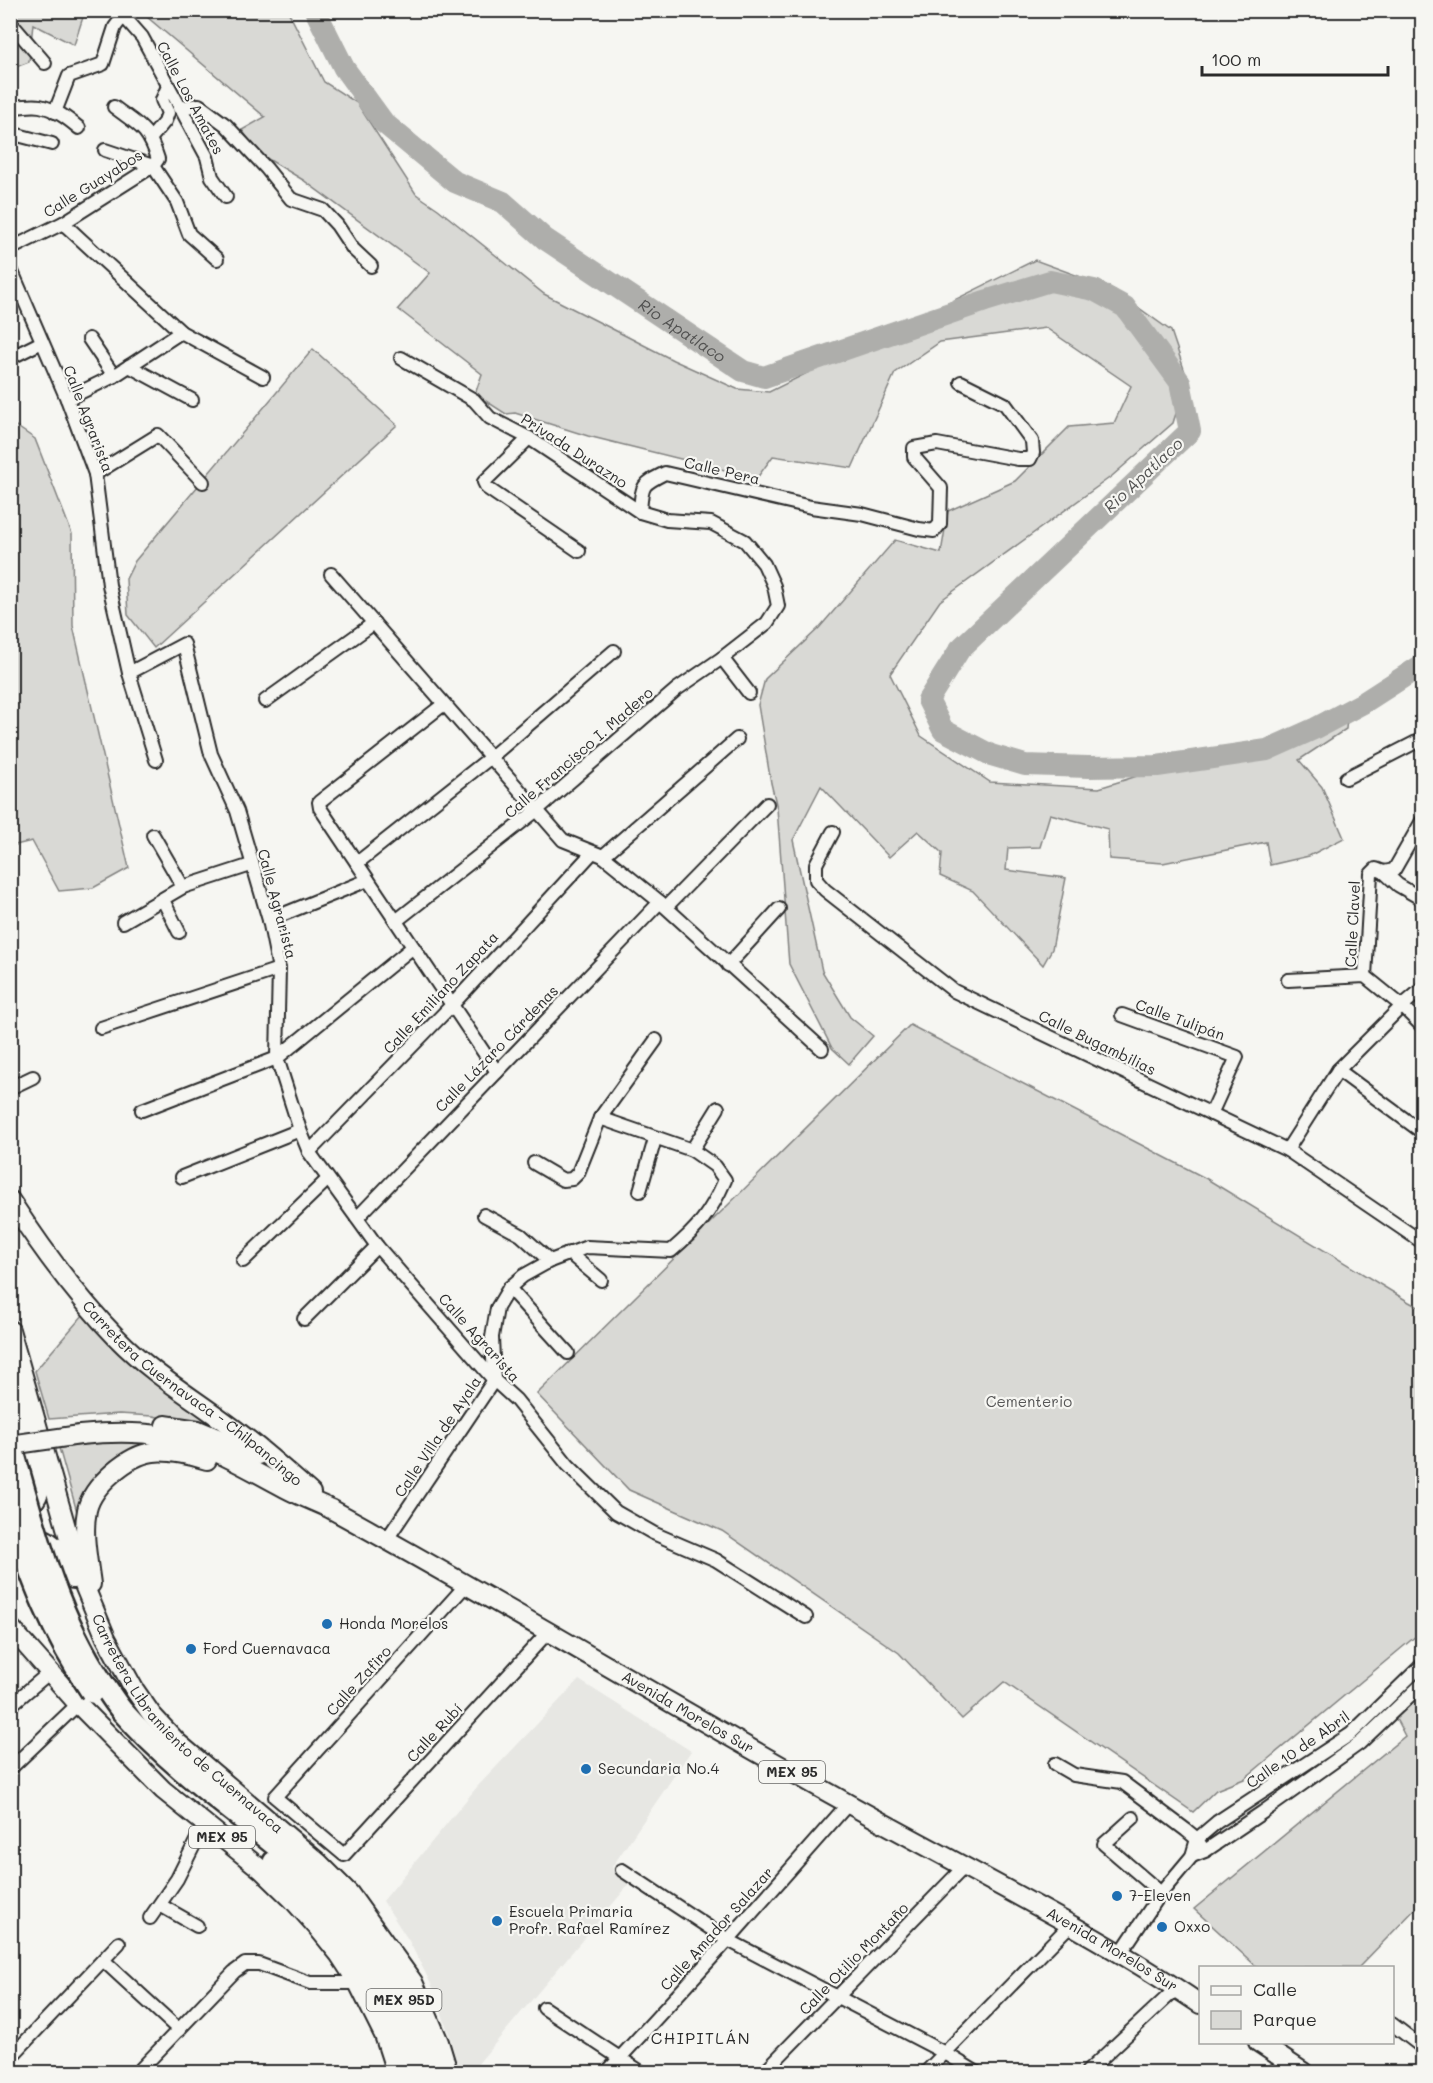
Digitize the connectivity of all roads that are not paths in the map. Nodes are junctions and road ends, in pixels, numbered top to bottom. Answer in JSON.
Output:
{"nodes":[{"id":1,"x":10,"y":22,"type":"edge"},
{"id":2,"x":45,"y":63,"type":"dead end"},
{"id":3,"x":168,"y":86,"type":"junction"},
{"id":4,"x":10,"y":106,"type":"edge"},
{"id":5,"x":114,"y":108,"type":"dead end"},
{"id":6,"x":179,"y":108,"type":"junction"},
{"id":7,"x":56,"y":112,"type":"junction"},
{"id":8,"x":79,"y":128,"type":"dead end"},
{"id":9,"x":10,"y":133,"type":"edge"},
{"id":10,"x":151,"y":138,"type":"junction"},
{"id":11,"x":52,"y":144,"type":"dead end"},
{"id":12,"x":105,"y":150,"type":"dead end"},
{"id":13,"x":155,"y":162,"type":"junction"},
{"id":14,"x":226,"y":197,"type":"dead end"},
{"id":15,"x":63,"y":223,"type":"junction"},
{"id":16,"x":10,"y":249,"type":"edge"},
{"id":17,"x":217,"y":259,"type":"dead end"},
{"id":18,"x":371,"y":266,"type":"dead end"},
{"id":19,"x":10,"y":267,"type":"edge"},
{"id":20,"x":181,"y":332,"type":"junction"},
{"id":21,"x":89,"y":339,"type":"dead end"},
{"id":22,"x":42,"y":342,"type":"junction"},
{"id":23,"x":401,"y":357,"type":"dead end"},
{"id":24,"x":10,"y":358,"type":"edge"},
{"id":25,"x":129,"y":366,"type":"junction"},
{"id":26,"x":114,"y":376,"type":"junction"},
{"id":27,"x":263,"y":377,"type":"dead end"},
{"id":28,"x":961,"y":382,"type":"dead end"},
{"id":29,"x":67,"y":399,"type":"junction"},
{"id":30,"x":192,"y":400,"type":"dead end"},
{"id":31,"x":529,"y":438,"type":"junction"},
{"id":32,"x":95,"y":474,"type":"junction"},
{"id":33,"x":203,"y":482,"type":"dead end"},
{"id":34,"x":640,"y":512,"type":"junction"},
{"id":35,"x":579,"y":551,"type":"dead end"},
{"id":36,"x":331,"y":574,"type":"dead end"},
{"id":37,"x":374,"y":623,"type":"junction"},
{"id":38,"x":614,"y":651,"type":"dead end"},
{"id":39,"x":722,"y":658,"type":"junction"},
{"id":40,"x":129,"y":673,"type":"junction"},
{"id":41,"x":749,"y":693,"type":"dead end"},
{"id":42,"x":265,"y":701,"type":"dead end"},
{"id":43,"x":444,"y":704,"type":"junction"},
{"id":44,"x":737,"y":739,"type":"dead end"},
{"id":45,"x":1422,"y":739,"type":"edge"},
{"id":46,"x":490,"y":757,"type":"junction"},
{"id":47,"x":156,"y":760,"type":"dead end"},
{"id":48,"x":1346,"y":778,"type":"dead end"},
{"id":49,"x":767,"y":804,"type":"dead end"},
{"id":50,"x":537,"y":810,"type":"junction"},
{"id":51,"x":1422,"y":821,"type":"edge"},
{"id":52,"x":833,"y":832,"type":"dead end"},
{"id":53,"x":153,"y":835,"type":"dead end"},
{"id":54,"x":597,"y":855,"type":"junction"},
{"id":55,"x":357,"y":863,"type":"junction"},
{"id":56,"x":251,"y":865,"type":"junction"},
{"id":57,"x":1384,"y":872,"type":"junction"},
{"id":58,"x":368,"y":880,"type":"junction"},
{"id":59,"x":183,"y":888,"type":"junction"},
{"id":60,"x":1422,"y":898,"type":"edge"},
{"id":61,"x":163,"y":900,"type":"junction"},
{"id":62,"x":663,"y":904,"type":"junction"},
{"id":63,"x":779,"y":909,"type":"dead end"},
{"id":64,"x":269,"y":920,"type":"junction"},
{"id":65,"x":396,"y":921,"type":"junction"},
{"id":66,"x":123,"y":922,"type":"dead end"},
{"id":67,"x":179,"y":932,"type":"dead end"},
{"id":68,"x":413,"y":947,"type":"junction"},
{"id":69,"x":728,"y":965,"type":"junction"},
{"id":70,"x":279,"y":969,"type":"junction"},
{"id":71,"x":1365,"y":976,"type":"junction"},
{"id":72,"x":1293,"y":980,"type":"dead end"},
{"id":73,"x":1422,"y":989,"type":"edge"},
{"id":74,"x":452,"y":1005,"type":"junction"},
{"id":75,"x":1402,"y":1006,"type":"junction"},
{"id":76,"x":1122,"y":1015,"type":"dead end"},
{"id":77,"x":1422,"y":1026,"type":"edge"},
{"id":78,"x":101,"y":1028,"type":"dead end"},
{"id":79,"x":656,"y":1040,"type":"dead end"},
{"id":80,"x":822,"y":1049,"type":"dead end"},
{"id":81,"x":278,"y":1058,"type":"junction"},
{"id":82,"x":1338,"y":1070,"type":"junction"},
{"id":83,"x":496,"y":1072,"type":"junction"},
{"id":84,"x":33,"y":1077,"type":"dead end"},
{"id":85,"x":10,"y":1088,"type":"edge"},
{"id":86,"x":718,"y":1108,"type":"dead end"},
{"id":87,"x":142,"y":1110,"type":"dead end"},
{"id":88,"x":1211,"y":1114,"type":"junction"},
{"id":89,"x":600,"y":1118,"type":"junction"},
{"id":90,"x":300,"y":1130,"type":"junction"},
{"id":91,"x":1422,"y":1132,"type":"edge"},
{"id":92,"x":654,"y":1138,"type":"junction"},
{"id":93,"x":692,"y":1150,"type":"junction"},
{"id":94,"x":1287,"y":1150,"type":"junction"},
{"id":95,"x":309,"y":1152,"type":"junction"},
{"id":96,"x":534,"y":1163,"type":"dead end"},
{"id":97,"x":182,"y":1177,"type":"dead end"},
{"id":98,"x":328,"y":1179,"type":"junction"},
{"id":99,"x":640,"y":1191,"type":"dead end"},
{"id":100,"x":10,"y":1200,"type":"edge"},
{"id":101,"x":484,"y":1215,"type":"dead end"},
{"id":102,"x":357,"y":1218,"type":"junction"},
{"id":103,"x":1422,"y":1242,"type":"edge"},
{"id":104,"x":377,"y":1246,"type":"junction"},
{"id":105,"x":568,"y":1253,"type":"junction"},
{"id":106,"x":243,"y":1261,"type":"dead end"},
{"id":107,"x":550,"y":1261,"type":"junction"},
{"id":108,"x":601,"y":1280,"type":"dead end"},
{"id":109,"x":509,"y":1288,"type":"junction"},
{"id":110,"x":304,"y":1319,"type":"dead end"},
{"id":111,"x":10,"y":1330,"type":"edge"},
{"id":112,"x":568,"y":1353,"type":"dead end"},
{"id":113,"x":494,"y":1380,"type":"junction"},
{"id":114,"x":10,"y":1386,"type":"edge"},
{"id":115,"x":79,"y":1430,"type":"junction"},
{"id":116,"x":10,"y":1433,"type":"edge"},
{"id":117,"x":10,"y":1443,"type":"edge"},
{"id":118,"x":273,"y":1462,"type":"junction"},
{"id":119,"x":283,"y":1487,"type":"junction"},
{"id":120,"x":331,"y":1509,"type":"junction"},
{"id":121,"x":10,"y":1512,"type":"edge"},
{"id":122,"x":10,"y":1537,"type":"edge"},
{"id":123,"x":387,"y":1539,"type":"junction"},
{"id":124,"x":10,"y":1544,"type":"edge"},
{"id":125,"x":466,"y":1585,"type":"junction"},
{"id":126,"x":94,"y":1609,"type":"junction"},
{"id":127,"x":806,"y":1617,"type":"dead end"},
{"id":128,"x":11,"y":1627,"type":"edge"},
{"id":129,"x":548,"y":1632,"type":"junction"},
{"id":130,"x":106,"y":1638,"type":"junction"},
{"id":131,"x":1422,"y":1665,"type":"edge"},
{"id":132,"x":50,"y":1672,"type":"junction"},
{"id":133,"x":1422,"y":1683,"type":"edge"},
{"id":134,"x":78,"y":1704,"type":"junction"},
{"id":135,"x":10,"y":1706,"type":"edge"},
{"id":136,"x":146,"y":1743,"type":"junction"},
{"id":137,"x":1055,"y":1764,"type":"dead end"},
{"id":138,"x":10,"y":1768,"type":"edge"},
{"id":139,"x":848,"y":1804,"type":"junction"},
{"id":140,"x":1133,"y":1818,"type":"dead end"},
{"id":141,"x":205,"y":1823,"type":"junction"},
{"id":142,"x":1197,"y":1839,"type":"junction"},
{"id":143,"x":1198,"y":1853,"type":"junction"},
{"id":144,"x":344,"y":1855,"type":"joint"},
{"id":145,"x":964,"y":1866,"type":"junction"},
{"id":146,"x":622,"y":1870,"type":"dead end"},
{"id":147,"x":1161,"y":1893,"type":"junction"},
{"id":148,"x":160,"y":1905,"type":"junction"},
{"id":149,"x":150,"y":1918,"type":"dead end"},
{"id":150,"x":1070,"y":1925,"type":"junction"},
{"id":151,"x":197,"y":1926,"type":"dead end"},
{"id":152,"x":728,"y":1940,"type":"junction"},
{"id":153,"x":119,"y":1943,"type":"dead end"},
{"id":154,"x":1120,"y":1954,"type":"junction"},
{"id":155,"x":103,"y":1960,"type":"junction"},
{"id":156,"x":358,"y":1983,"type":"junction"},
{"id":157,"x":1177,"y":1988,"type":"junction"},
{"id":158,"x":838,"y":1996,"type":"junction"},
{"id":159,"x":1199,"y":2003,"type":"edge"},
{"id":160,"x":544,"y":2008,"type":"dead end"},
{"id":161,"x":1394,"y":2026,"type":"edge"},
{"id":162,"x":179,"y":2030,"type":"junction"},
{"id":163,"x":1259,"y":2044,"type":"edge"},
{"id":164,"x":1422,"y":2047,"type":"edge"},
{"id":165,"x":945,"y":2053,"type":"junction"},
{"id":166,"x":10,"y":2058,"type":"edge"},
{"id":167,"x":620,"y":2059,"type":"junction"},
{"id":168,"x":1298,"y":2071,"type":"edge"},
{"id":169,"x":138,"y":2073,"type":"edge"},
{"id":170,"x":396,"y":2073,"type":"edge"},
{"id":171,"x":414,"y":2073,"type":"edge"},
{"id":172,"x":430,"y":2073,"type":"edge"},
{"id":173,"x":448,"y":2073,"type":"edge"},
{"id":174,"x":607,"y":2073,"type":"edge"},
{"id":175,"x":641,"y":2073,"type":"edge"},
{"id":176,"x":764,"y":2073,"type":"edge"},
{"id":177,"x":926,"y":2073,"type":"edge"},
{"id":178,"x":976,"y":2073,"type":"edge"},
{"id":179,"x":1087,"y":2073,"type":"edge"}],
"edges":[{"from":1,"to":2,"type":"street"},
{"from":3,"to":6,"type":"street","name":"Calle Los Amates"},
{"from":3,"to":7,"type":"street","name":"Calle Los Amates"},
{"from":3,"to":10,"type":"street","name":"Calle Guayabos"},
{"from":4,"to":7,"type":"street"},
{"from":5,"to":10,"type":"street"},
{"from":6,"to":14,"type":"street","name":"Calle Los Amates"},
{"from":6,"to":18,"type":"street"},
{"from":7,"to":8,"type":"street"},
{"from":9,"to":11,"type":"street"},
{"from":10,"to":13,"type":"street"},
{"from":12,"to":13,"type":"street"},
{"from":13,"to":15,"type":"street","name":"Calle Guayabos"},
{"from":13,"to":17,"type":"street"},
{"from":15,"to":16,"type":"street","name":"Calle Guayabos"},
{"from":15,"to":20,"type":"street"},
{"from":19,"to":22,"type":"street","name":"Calle Agrarista"},
{"from":20,"to":25,"type":"street"},
{"from":20,"to":27,"type":"street"},
{"from":21,"to":26,"type":"street"},
{"from":22,"to":24,"type":"street"},
{"from":22,"to":29,"type":"street","name":"Calle Agrarista"},
{"from":23,"to":31,"type":"street","name":"Privada Durazno"},
{"from":25,"to":26,"type":"street"},
{"from":25,"to":30,"type":"street"},
{"from":26,"to":29,"type":"street"},
{"from":28,"to":34,"type":"street","name":"Calle Pera"},
{"from":29,"to":32,"type":"street","name":"Calle Agrarista"},
{"from":31,"to":34,"type":"street","name":"Privada Durazno"},
{"from":31,"to":35,"type":"street"},
{"from":32,"to":33,"type":"street"},
{"from":32,"to":40,"type":"street","name":"Calle Agrarista"},
{"from":34,"to":39,"type":"street","name":"Calle Francisco I. Madero"},
{"from":36,"to":37,"type":"street"},
{"from":37,"to":42,"type":"street"},
{"from":37,"to":43,"type":"street"},
{"from":38,"to":46,"type":"street"},
{"from":39,"to":41,"type":"street"},
{"from":39,"to":50,"type":"street","name":"Calle Francisco I. Madero"},
{"from":40,"to":47,"type":"street"},
{"from":40,"to":56,"type":"street","name":"Calle Agrarista"},
{"from":43,"to":46,"type":"street"},
{"from":43,"to":55,"type":"street"},
{"from":44,"to":54,"type":"street","name":"Calle Emiliano Zapata"},
{"from":45,"to":48,"type":"street"},
{"from":46,"to":50,"type":"street"},
{"from":46,"to":55,"type":"street"},
{"from":49,"to":62,"type":"street","name":"Calle Lázaro Cárdenas"},
{"from":50,"to":54,"type":"street"},
{"from":50,"to":65,"type":"street","name":"Calle Francisco I. Madero"},
{"from":51,"to":57,"type":"street"},
{"from":52,"to":88,"type":"street","name":"Calle Bugambilias"},
{"from":53,"to":59,"type":"street"},
{"from":54,"to":62,"type":"street"},
{"from":54,"to":74,"type":"street","name":"Calle Emiliano Zapata"},
{"from":55,"to":58,"type":"street"},
{"from":56,"to":59,"type":"street"},
{"from":56,"to":64,"type":"street","name":"Calle Agrarista"},
{"from":57,"to":60,"type":"street","name":"Calle Clavel"},
{"from":57,"to":71,"type":"street","name":"Calle Clavel"},
{"from":58,"to":64,"type":"street"},
{"from":58,"to":65,"type":"street"},
{"from":59,"to":61,"type":"street"},
{"from":61,"to":66,"type":"street"},
{"from":61,"to":67,"type":"street"},
{"from":62,"to":69,"type":"street"},
{"from":62,"to":83,"type":"street","name":"Calle Lázaro Cárdenas"},
{"from":63,"to":69,"type":"street"},
{"from":64,"to":70,"type":"street","name":"Calle Agrarista"},
{"from":65,"to":68,"type":"street"},
{"from":68,"to":74,"type":"street"},
{"from":68,"to":81,"type":"street"},
{"from":69,"to":80,"type":"street"},
{"from":70,"to":78,"type":"street"},
{"from":70,"to":81,"type":"street","name":"Calle Agrarista"},
{"from":71,"to":72,"type":"street","name":"Calle Clavel"},
{"from":71,"to":75,"type":"street","name":"Calle Clavel"},
{"from":73,"to":75,"type":"street"},
{"from":74,"to":83,"type":"street"},
{"from":74,"to":95,"type":"street","name":"Calle Emiliano Zapata"},
{"from":75,"to":77,"type":"street","name":"Calle Clavel"},
{"from":75,"to":82,"type":"street"},
{"from":76,"to":88,"type":"street","name":"Calle Tulipán"},
{"from":79,"to":89,"type":"street"},
{"from":81,"to":87,"type":"street"},
{"from":81,"to":90,"type":"street","name":"Calle Agrarista"},
{"from":82,"to":91,"type":"street"},
{"from":82,"to":94,"type":"street"},
{"from":83,"to":102,"type":"street","name":"Calle Lázaro Cárdenas"},
{"from":84,"to":85,"type":"street"},
{"from":86,"to":93,"type":"street"},
{"from":88,"to":94,"type":"street","name":"Calle Bugambilias"},
{"from":89,"to":92,"type":"street","name":"Calle Villa de Ayala"},
{"from":89,"to":96,"type":"street"},
{"from":90,"to":95,"type":"street","name":"Calle Agrarista"},
{"from":90,"to":97,"type":"street"},
{"from":92,"to":93,"type":"street","name":"Calle Villa de Ayala"},
{"from":92,"to":99,"type":"street"},
{"from":93,"to":105,"type":"street","name":"Calle Villa de Ayala"},
{"from":94,"to":103,"type":"street","name":"Calle Bugambilias"},
{"from":95,"to":98,"type":"street","name":"Calle Agrarista"},
{"from":98,"to":102,"type":"street","name":"Calle Agrarista"},
{"from":98,"to":106,"type":"street"},
{"from":100,"to":118,"type":"main road","name":"Carretera Cuernavaca - Chilpancingo","number":"MEX 95"},
{"from":101,"to":107,"type":"street"},
{"from":102,"to":104,"type":"street","name":"Calle Agrarista"},
{"from":104,"to":110,"type":"street"},
{"from":104,"to":113,"type":"street","name":"Calle Agrarista"},
{"from":105,"to":107,"type":"street","name":"Calle Villa de Ayala"},
{"from":105,"to":108,"type":"street"},
{"from":107,"to":109,"type":"street","name":"Calle Villa de Ayala"},
{"from":109,"to":112,"type":"street"},
{"from":109,"to":113,"type":"street","name":"Calle Villa de Ayala"},
{"from":111,"to":126,"type":"main road","name":"Carretera Libramiento de Cuernavaca","number":"MEX 95"},
{"from":113,"to":123,"type":"street","name":"Calle Villa de Ayala"},
{"from":113,"to":127,"type":"street","name":"Calle Agrarista"},
{"from":114,"to":122,"type":"main road"},
{"from":115,"to":116,"type":"main road"},
{"from":115,"to":117,"type":"main road","name":"Carretera Cuernavaca - Chilpancingo","number":"MEX 95","bridge":true},
{"from":115,"to":118,"type":"main road"},
{"from":115,"to":119,"type":"main road","name":"Carretera Cuernavaca - Chilpancingo","number":"MEX 95"},
{"from":117,"to":136,"type":"highway","number":"MEX 95D","bridge":true},
{"from":118,"to":120,"type":"main road","name":"Carretera Cuernavaca - Chilpancingo","number":"MEX 95"},
{"from":119,"to":120,"type":"main road","name":"Carretera Cuernavaca - Chilpancingo","number":"MEX 95"},
{"from":119,"to":126,"type":"main road"},
{"from":120,"to":123,"type":"main road","name":"Avenida Morelos Sur","number":"MEX 95"},
{"from":121,"to":136,"type":"highway","number":"MEX 95D","bridge":true},
{"from":123,"to":125,"type":"main road","name":"Avenida Morelos Sur","number":"MEX 95"},
{"from":124,"to":130,"type":"main road"},
{"from":125,"to":129,"type":"main road","name":"Avenida Morelos Sur","number":"MEX 95"},
{"from":125,"to":144,"type":"street","name":"Calle Zafiro"},
{"from":126,"to":130,"type":"main road","name":"Carretera Libramiento de Cuernavaca","number":"MEX 95"},
{"from":128,"to":132,"type":"main road","number":"MEX 95"},
{"from":129,"to":139,"type":"main road","name":"Avenida Morelos Sur","number":"MEX 95"},
{"from":129,"to":144,"type":"street","name":"Calle Rubí"},
{"from":130,"to":173,"type":"main road","name":"Carretera Libramiento de Cuernavaca","number":"MEX 95"},
{"from":131,"to":142,"type":"street","name":"Calle 10 de Abril"},
{"from":132,"to":134,"type":"main road","number":"MEX 95"},
{"from":132,"to":135,"type":"street"},
{"from":133,"to":143,"type":"street","name":"Calle 10 de Abril"},
{"from":134,"to":138,"type":"street"},
{"from":134,"to":141,"type":"main road","number":"MEX 95"},
{"from":136,"to":171,"type":"highway","number":"MEX 95D"},
{"from":136,"to":172,"type":"highway","number":"MEX 95D"},
{"from":137,"to":142,"type":"street"},
{"from":139,"to":145,"type":"main road","name":"Avenida Morelos Sur","number":"MEX 95"},
{"from":139,"to":152,"type":"street","name":"Calle Amador Salazar"},
{"from":140,"to":147,"type":"street"},
{"from":141,"to":148,"type":"street"},
{"from":141,"to":156,"type":"main road","number":"MEX 95"},
{"from":142,"to":143,"type":"street","name":"Calle 10 de Abril"},
{"from":143,"to":147,"type":"street","name":"Calle 10 de Abril"},
{"from":145,"to":150,"type":"main road","name":"Avenida Morelos Sur","number":"MEX 95"},
{"from":145,"to":158,"type":"street","name":"Calle Otilio Montaño"},
{"from":146,"to":152,"type":"street"},
{"from":147,"to":154,"type":"street","name":"Calle 10 de Abril"},
{"from":148,"to":149,"type":"street"},
{"from":148,"to":151,"type":"street"},
{"from":150,"to":154,"type":"main road","name":"Avenida Morelos Sur","number":"MEX 95"},
{"from":150,"to":165,"type":"street"},
{"from":152,"to":158,"type":"street"},
{"from":152,"to":167,"type":"street","name":"Calle Amador Salazar"},
{"from":153,"to":155,"type":"street"},
{"from":154,"to":157,"type":"main road","name":"Avenida Morelos Sur","number":"MEX 95"},
{"from":155,"to":162,"type":"street"},
{"from":155,"to":166,"type":"street"},
{"from":156,"to":162,"type":"street"},
{"from":156,"to":170,"type":"main road","number":"MEX 95"},
{"from":157,"to":159,"type":"main road","name":"Avenida Morelos Sur","number":"MEX 95"},
{"from":157,"to":179,"type":"street"},
{"from":158,"to":165,"type":"street"},
{"from":158,"to":176,"type":"street","name":"Calle Otilio Montaño"},
{"from":160,"to":167,"type":"street"},
{"from":161,"to":164,"type":"street"},
{"from":162,"to":169,"type":"street"},
{"from":163,"to":168,"type":"main road"},
{"from":165,"to":177,"type":"street"},
{"from":165,"to":178,"type":"street"},
{"from":167,"to":174,"type":"street","name":"Calle Amador Salazar"},
{"from":167,"to":175,"type":"street"}]}
